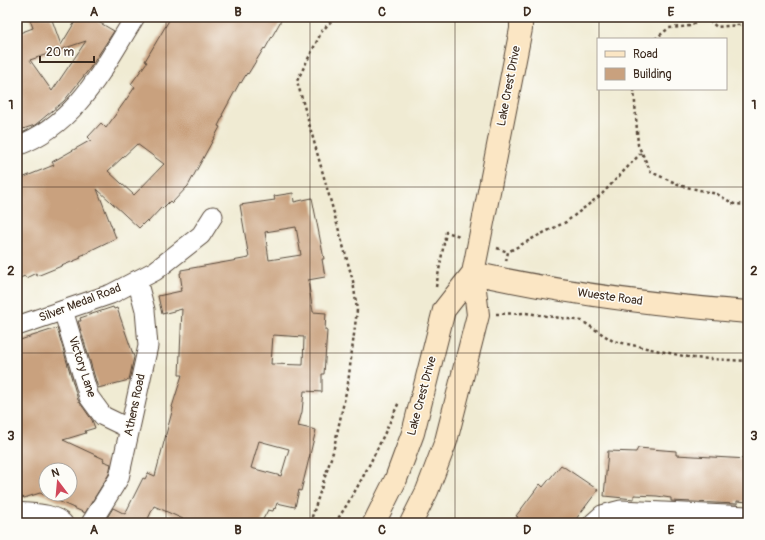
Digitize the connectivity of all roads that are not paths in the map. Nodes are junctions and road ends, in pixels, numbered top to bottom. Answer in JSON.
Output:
{"nodes":[{"id":1,"x":135,"y":17,"type":"edge"},
{"id":2,"x":521,"y":17,"type":"edge"},
{"id":3,"x":17,"y":146,"type":"edge"},
{"id":4,"x":213,"y":216,"type":"dead end"},
{"id":5,"x":473,"y":273,"type":"junction"},
{"id":6,"x":137,"y":280,"type":"junction"},
{"id":7,"x":63,"y":310,"type":"junction"},
{"id":8,"x":748,"y":312,"type":"edge"},
{"id":9,"x":17,"y":326,"type":"edge"},
{"id":10,"x":130,"y":429,"type":"junction"},
{"id":11,"x":17,"y":512,"type":"edge"},
{"id":12,"x":748,"y":516,"type":"edge"},
{"id":13,"x":63,"y":523,"type":"edge"},
{"id":14,"x":91,"y":523,"type":"edge"},
{"id":15,"x":374,"y":523,"type":"edge"},
{"id":16,"x":411,"y":523,"type":"edge"},
{"id":17,"x":593,"y":523,"type":"edge"}],
"edges":[{"from":1,"to":3,"type":"street"},
{"from":2,"to":5,"type":"main road","name":"Lake Crest Drive"},
{"from":4,"to":6,"type":"street","name":"Silver Medal Road"},
{"from":5,"to":8,"type":"main road","name":"Wueste Road"},
{"from":5,"to":15,"type":"main road","name":"Lake Crest Drive"},
{"from":5,"to":16,"type":"main road","name":"Lake Crest Drive"},
{"from":6,"to":7,"type":"street","name":"Silver Medal Road"},
{"from":6,"to":10,"type":"street","name":"Athens Road"},
{"from":7,"to":9,"type":"street","name":"Silver Medal Road"},
{"from":7,"to":10,"type":"street","name":"Victory Lane"},
{"from":10,"to":14,"type":"street","name":"Athens Road"},
{"from":11,"to":13,"type":"street"},
{"from":12,"to":17,"type":"street"}]}
